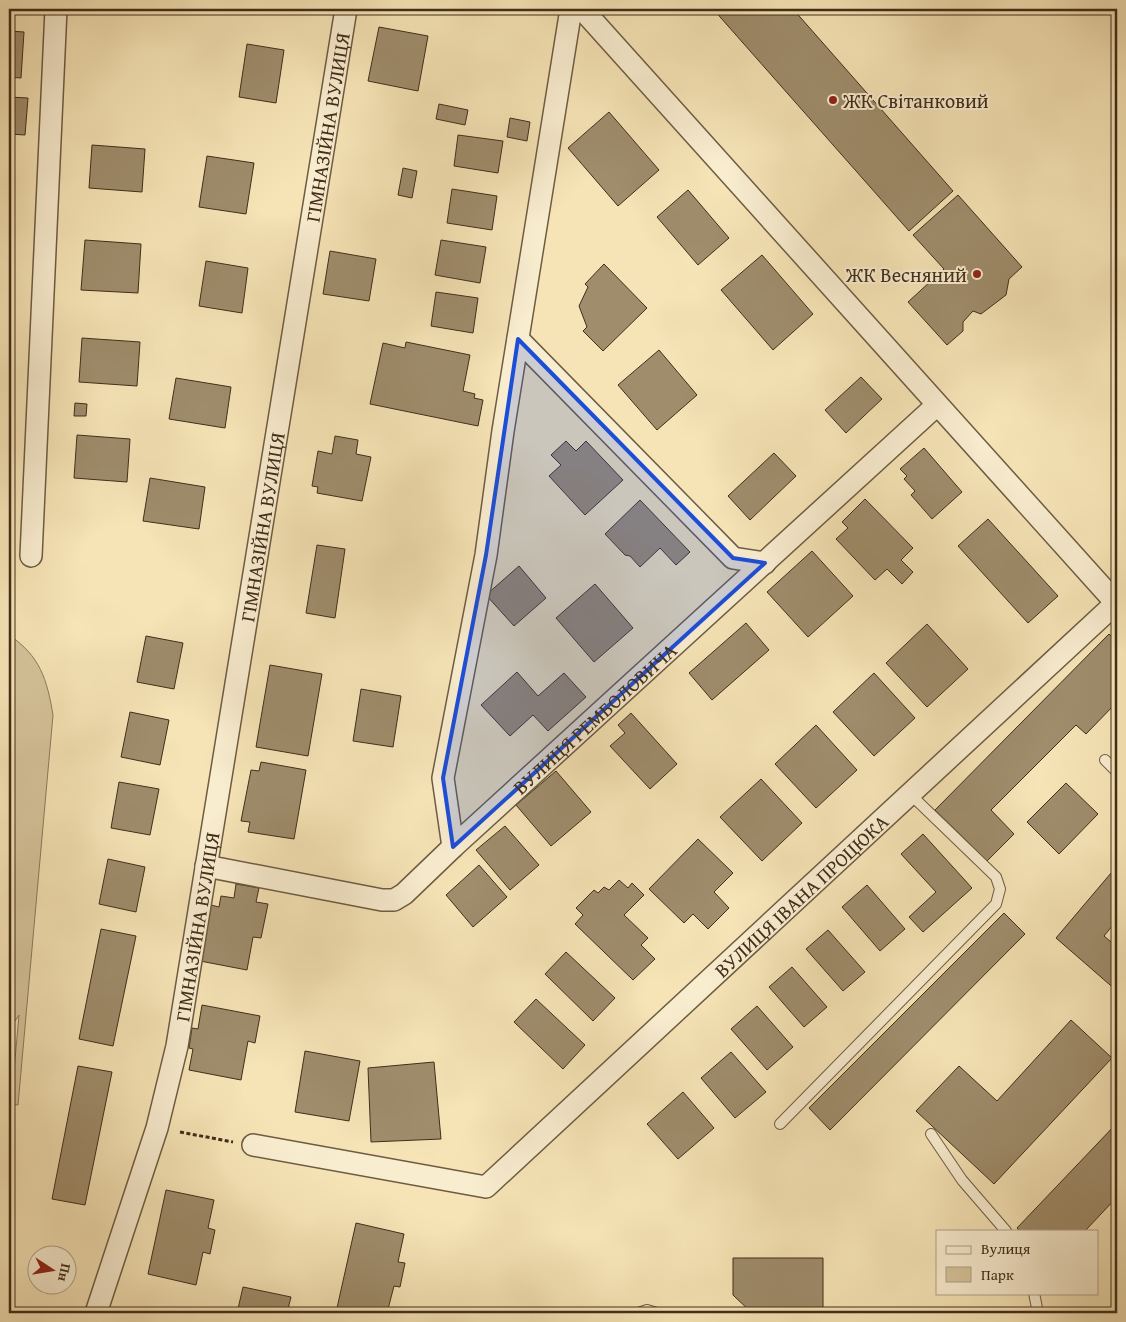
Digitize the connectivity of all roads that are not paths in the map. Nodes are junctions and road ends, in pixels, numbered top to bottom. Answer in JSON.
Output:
{"nodes":[{"id":1,"x":56,"y":9,"type":"edge"},
{"id":2,"x":346,"y":9,"type":"edge"},
{"id":3,"x":571,"y":9,"type":"edge"},
{"id":4,"x":582,"y":9,"type":"edge"},
{"id":5,"x":518,"y":339,"type":"junction"},
{"id":6,"x":937,"y":405,"type":"junction"},
{"id":7,"x":31,"y":556,"type":"dead end"},
{"id":8,"x":765,"y":563,"type":"junction"},
{"id":9,"x":1116,"y":603,"type":"edge"},
{"id":10,"x":1105,"y":760,"type":"dead end"},
{"id":11,"x":1117,"y":772,"type":"edge"},
{"id":12,"x":909,"y":793,"type":"junction"},
{"id":13,"x":453,"y":847,"type":"junction"},
{"id":14,"x":206,"y":866,"type":"junction"},
{"id":15,"x":780,"y":1124,"type":"dead end"},
{"id":16,"x":931,"y":1134,"type":"dead end"},
{"id":17,"x":253,"y":1145,"type":"road end"},
{"id":18,"x":1005,"y":1230,"type":"edge"},
{"id":19,"x":1034,"y":1294,"type":"edge"},
{"id":20,"x":96,"y":1313,"type":"edge"},
{"id":21,"x":638,"y":1313,"type":"edge"},
{"id":22,"x":657,"y":1313,"type":"edge"},
{"id":23,"x":1038,"y":1313,"type":"edge"}],
"edges":[{"from":1,"to":7,"type":"street"},
{"from":2,"to":14,"type":"street","name":"ГІМНАЗІЙНА ВУЛИЦЯ"},
{"from":3,"to":5,"type":"street"},
{"from":4,"to":6,"type":"street"},
{"from":5,"to":8,"type":"street"},
{"from":5,"to":13,"type":"street"},
{"from":6,"to":8,"type":"street","name":"ВУЛИЦЯ РЕМБОЛОВИЧА"},
{"from":6,"to":9,"type":"street"},
{"from":8,"to":13,"type":"street","name":"ВУЛИЦЯ РЕМБОЛОВИЧА"},
{"from":9,"to":12,"type":"street","name":"ВУЛИЦЯ ІВАНА ПРОЦЮКА"},
{"from":10,"to":11,"type":"lane"},
{"from":12,"to":15,"type":"lane"},
{"from":12,"to":17,"type":"street","name":"ВУЛИЦЯ ІВАНА ПРОЦЮКА"},
{"from":13,"to":14,"type":"street","name":"ВУЛИЦЯ РЕМБОЛОВИЧА"},
{"from":14,"to":20,"type":"street","name":"ГІМНАЗІЙНА ВУЛИЦЯ"},
{"from":16,"to":18,"type":"lane"},
{"from":19,"to":23,"type":"lane"},
{"from":21,"to":22,"type":"lane"}]}
